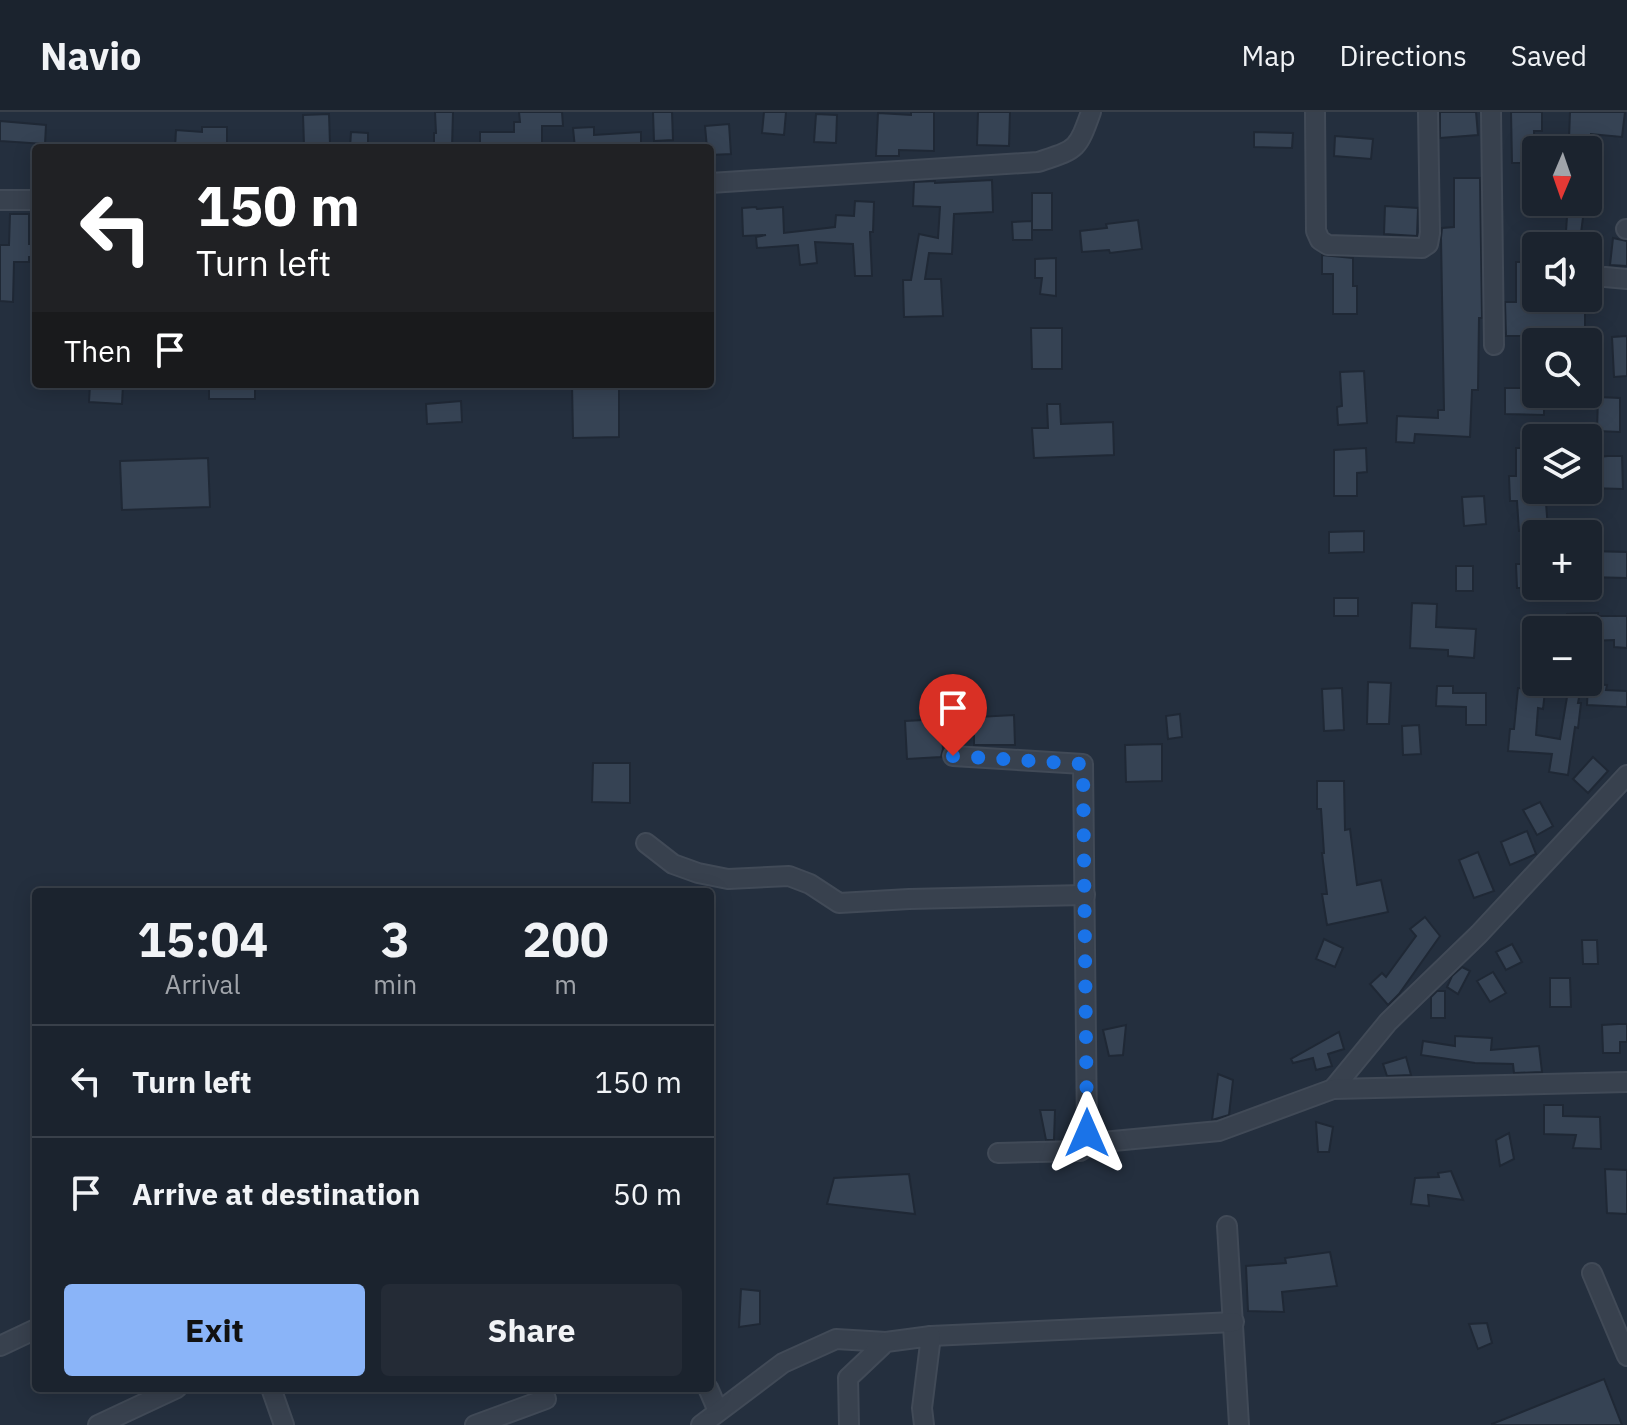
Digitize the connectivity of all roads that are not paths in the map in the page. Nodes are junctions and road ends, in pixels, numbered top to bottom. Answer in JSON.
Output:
{"nodes":[{"id":1,"x":1091,"y":112,"type":"edge"},
{"id":2,"x":1315,"y":112,"type":"edge"},
{"id":3,"x":1428,"y":112,"type":"edge"},
{"id":4,"x":1491,"y":112,"type":"edge"},
{"id":5,"x":714,"y":183,"type":"edge"},
{"id":6,"x":0,"y":200,"type":"edge"},
{"id":7,"x":32,"y":200,"type":"edge"},
{"id":8,"x":1605,"y":277,"type":"dead end"},
{"id":9,"x":1627,"y":279,"type":"edge"},
{"id":10,"x":1494,"y":345,"type":"dead end"},
{"id":11,"x":953,"y":756,"type":"dead end"},
{"id":12,"x":1627,"y":775,"type":"edge"},
{"id":13,"x":646,"y":843,"type":"dead end"},
{"id":14,"x":1085,"y":895,"type":"junction"},
{"id":15,"x":1627,"y":1082,"type":"edge"},
{"id":16,"x":1333,"y":1089,"type":"junction"},
{"id":17,"x":1092,"y":1143,"type":"junction"},
{"id":18,"x":998,"y":1153,"type":"dead end"},
{"id":19,"x":1227,"y":1226,"type":"dead end"},
{"id":20,"x":1592,"y":1273,"type":"dead end"},
{"id":21,"x":1234,"y":1322,"type":"junction"},
{"id":22,"x":32,"y":1331,"type":"edge"},
{"id":23,"x":931,"y":1336,"type":"junction"},
{"id":24,"x":886,"y":1342,"type":"junction"},
{"id":25,"x":0,"y":1346,"type":"edge"},
{"id":26,"x":1627,"y":1356,"type":"edge"},
{"id":27,"x":168,"y":1392,"type":"edge"},
{"id":28,"x":272,"y":1392,"type":"edge"},
{"id":29,"x":543,"y":1392,"type":"edge"},
{"id":30,"x":710,"y":1392,"type":"edge"},
{"id":31,"x":718,"y":1411,"type":"junction"},
{"id":32,"x":98,"y":1425,"type":"edge"},
{"id":33,"x":284,"y":1425,"type":"edge"},
{"id":34,"x":475,"y":1425,"type":"edge"},
{"id":35,"x":701,"y":1425,"type":"edge"},
{"id":36,"x":849,"y":1425,"type":"edge"},
{"id":37,"x":924,"y":1425,"type":"edge"},
{"id":38,"x":1239,"y":1425,"type":"edge"}],
"edges":[{"from":1,"to":5,"type":"street"},
{"from":2,"to":3,"type":"street"},
{"from":4,"to":10,"type":"street"},
{"from":6,"to":7,"type":"street"},
{"from":8,"to":9,"type":"street"},
{"from":11,"to":14,"type":"street"},
{"from":12,"to":16,"type":"street"},
{"from":13,"to":14,"type":"street"},
{"from":14,"to":17,"type":"street"},
{"from":15,"to":16,"type":"street"},
{"from":16,"to":17,"type":"street"},
{"from":17,"to":18,"type":"street"},
{"from":19,"to":21,"type":"street"},
{"from":20,"to":26,"type":"street"},
{"from":21,"to":23,"type":"street"},
{"from":21,"to":38,"type":"street"},
{"from":22,"to":25,"type":"street"},
{"from":23,"to":24,"type":"street"},
{"from":23,"to":37,"type":"street"},
{"from":24,"to":31,"type":"street"},
{"from":24,"to":36,"type":"street"},
{"from":27,"to":32,"type":"street"},
{"from":28,"to":33,"type":"street"},
{"from":29,"to":34,"type":"street"},
{"from":30,"to":31,"type":"street"},
{"from":31,"to":35,"type":"street"}]}
